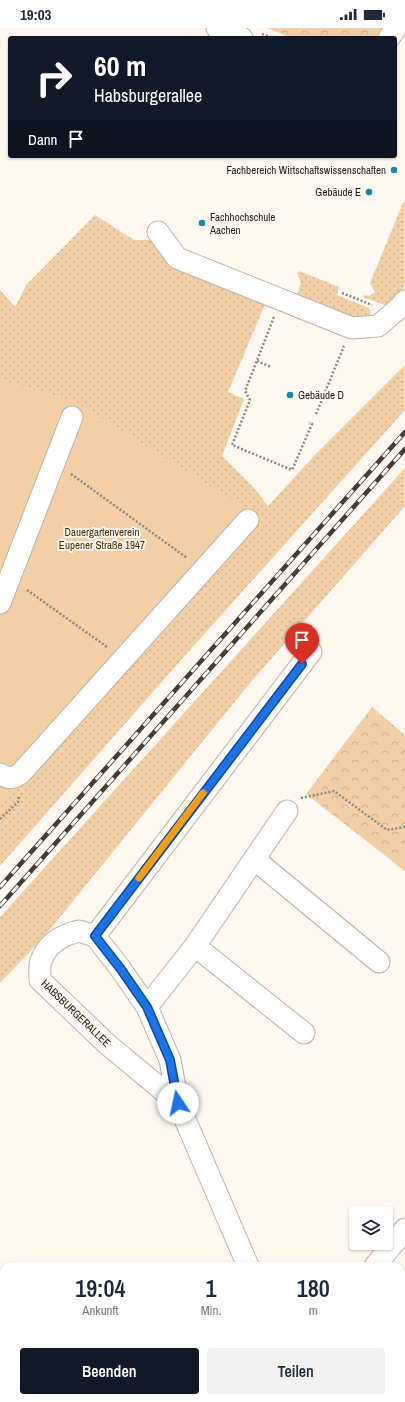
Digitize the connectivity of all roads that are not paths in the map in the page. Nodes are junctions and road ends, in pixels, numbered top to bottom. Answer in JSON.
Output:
{"nodes":[{"id":1,"x":217,"y":28,"type":"edge"},
{"id":2,"x":237,"y":36,"type":"edge"},
{"id":3,"x":158,"y":232,"type":"dead end"},
{"id":4,"x":399,"y":307,"type":"edge"},
{"id":5,"x":72,"y":417,"type":"dead end"},
{"id":6,"x":248,"y":520,"type":"dead end"},
{"id":7,"x":0,"y":603,"type":"edge"},
{"id":8,"x":311,"y":652,"type":"dead end"},
{"id":9,"x":0,"y":774,"type":"edge"},
{"id":10,"x":287,"y":811,"type":"road end"},
{"id":11,"x":254,"y":859,"type":"junction"},
{"id":12,"x":95,"y":936,"type":"junction"},
{"id":13,"x":195,"y":946,"type":"junction"},
{"id":14,"x":379,"y":962,"type":"dead end"},
{"id":15,"x":147,"y":1007,"type":"junction"},
{"id":16,"x":304,"y":1033,"type":"dead end"},
{"id":17,"x":178,"y":1103,"type":"junction"},
{"id":18,"x":405,"y":1229,"type":"edge"},
{"id":19,"x":246,"y":1262,"type":"edge"},
{"id":20,"x":378,"y":1262,"type":"edge"}],
"edges":[{"from":1,"to":2,"type":"street"},
{"from":3,"to":4,"type":"street"},
{"from":5,"to":7,"type":"street"},
{"from":6,"to":9,"type":"street"},
{"from":8,"to":12,"type":"street"},
{"from":10,"to":11,"type":"street"},
{"from":11,"to":13,"type":"street"},
{"from":11,"to":14,"type":"street"},
{"from":12,"to":15,"type":"street","name":"HABSBURGERALLEE"},
{"from":12,"to":17,"type":"street","name":"HABSBURGERALLEE"},
{"from":13,"to":15,"type":"street"},
{"from":13,"to":16,"type":"street"},
{"from":15,"to":17,"type":"street","name":"HABSBURGERALLEE"},
{"from":17,"to":19,"type":"street","name":"HABSBURGERALLEE"},
{"from":18,"to":20,"type":"street"}]}
